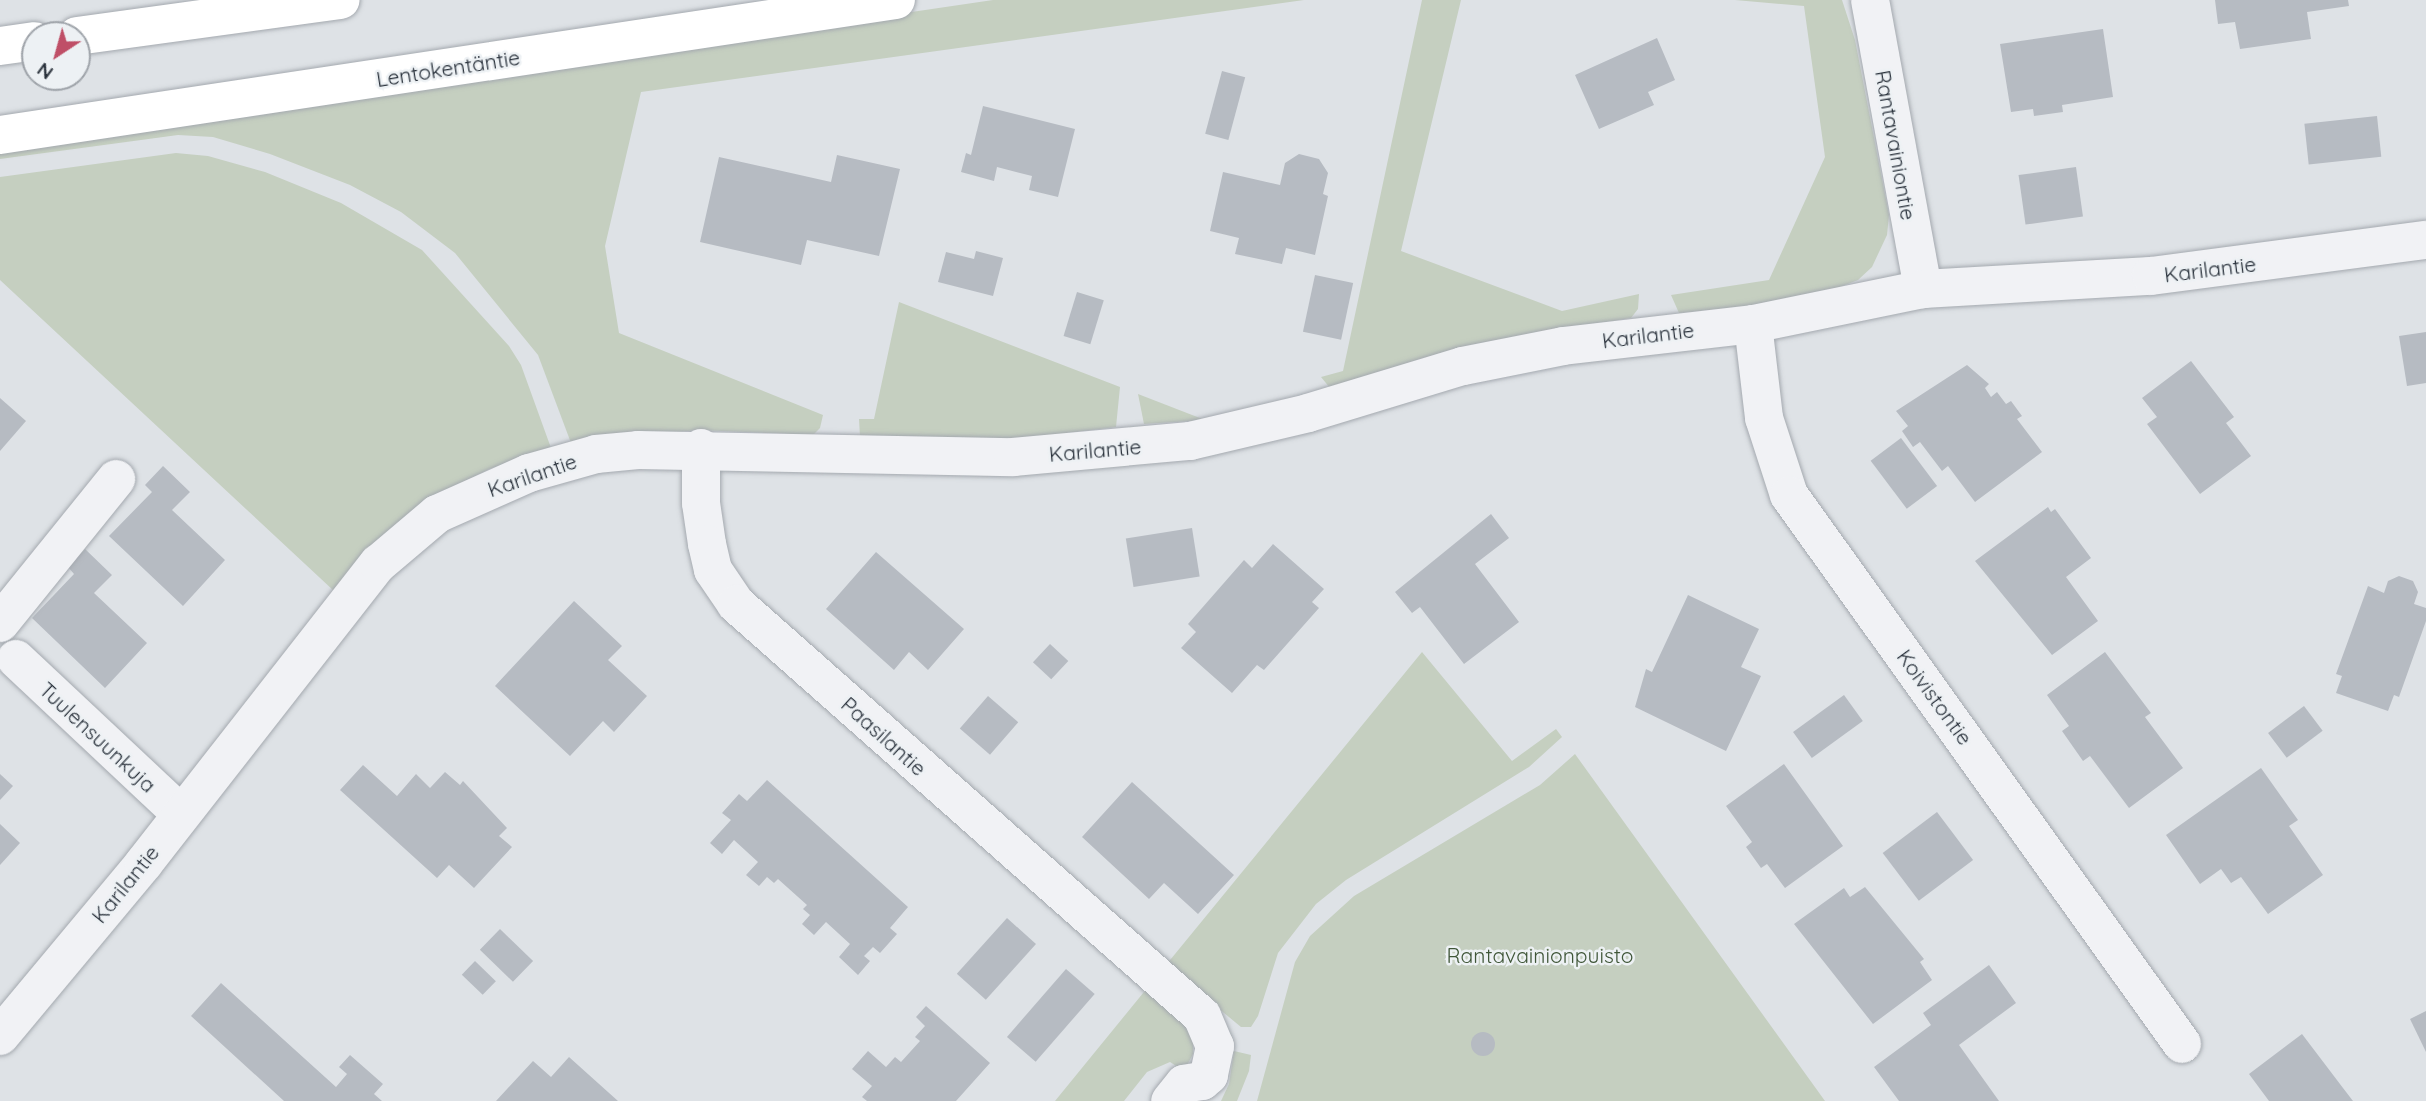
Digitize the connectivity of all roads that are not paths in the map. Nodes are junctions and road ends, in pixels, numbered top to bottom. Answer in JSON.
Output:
{"nodes":[{"id":1,"x":341,"y":0,"type":"edge"},
{"id":2,"x":896,"y":0,"type":"edge"},
{"id":3,"x":1870,"y":0,"type":"edge"},
{"id":4,"x":91,"y":34,"type":"edge"},
{"id":5,"x":21,"y":43,"type":"edge"},
{"id":6,"x":0,"y":46,"type":"edge"},
{"id":7,"x":0,"y":135,"type":"edge"},
{"id":8,"x":2426,"y":240,"type":"edge"},
{"id":9,"x":1923,"y":289,"type":"junction"},
{"id":10,"x":1753,"y":324,"type":"junction"},
{"id":11,"x":701,"y":448,"type":"junction"},
{"id":12,"x":116,"y":479,"type":"dead end"},
{"id":13,"x":0,"y":623,"type":"edge"},
{"id":14,"x":16,"y":659,"type":"dead end"},
{"id":15,"x":181,"y":814,"type":"junction"},
{"id":16,"x":0,"y":1036,"type":"edge"},
{"id":17,"x":2182,"y":1044,"type":"dead end"},
{"id":18,"x":1170,"y":1101,"type":"edge"}],
"edges":[{"from":1,"to":4,"type":"main road"},
{"from":2,"to":7,"type":"main road","name":"Lentokentäntie"},
{"from":3,"to":9,"type":"street","name":"Rantavainiontie"},
{"from":5,"to":6,"type":"main road"},
{"from":8,"to":9,"type":"street","name":"Karilantie"},
{"from":9,"to":10,"type":"street","name":"Karilantie"},
{"from":10,"to":11,"type":"street","name":"Karilantie"},
{"from":10,"to":17,"type":"street","name":"Koivistontie"},
{"from":11,"to":15,"type":"street","name":"Karilantie"},
{"from":11,"to":18,"type":"street","name":"Paasilantie"},
{"from":12,"to":13,"type":"street"},
{"from":14,"to":15,"type":"street","name":"Tuulensuunkuja"},
{"from":15,"to":16,"type":"street","name":"Karilantie"}]}
